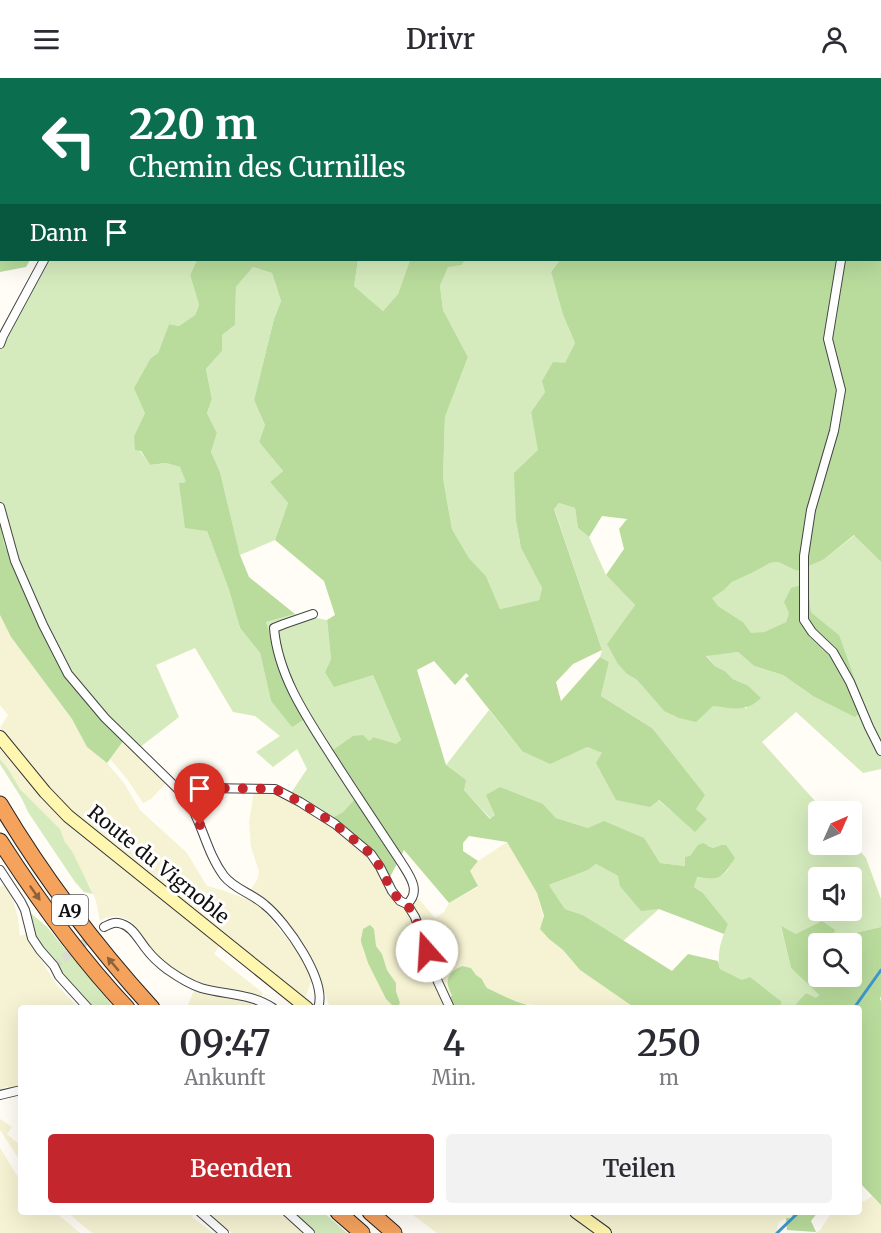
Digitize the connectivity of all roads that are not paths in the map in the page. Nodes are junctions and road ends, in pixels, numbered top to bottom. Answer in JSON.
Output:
{"nodes":[{"id":1,"x":43,"y":261,"type":"edge"},
{"id":2,"x":841,"y":261,"type":"edge"},
{"id":3,"x":0,"y":344,"type":"edge"},
{"id":4,"x":0,"y":507,"type":"edge"},
{"id":5,"x":313,"y":614,"type":"dead end"},
{"id":6,"x":0,"y":737,"type":"edge"},
{"id":7,"x":881,"y":751,"type":"edge"},
{"id":8,"x":178,"y":789,"type":"junction"},
{"id":9,"x":0,"y":804,"type":"edge"},
{"id":10,"x":1,"y":843,"type":"edge"},
{"id":11,"x":0,"y":870,"type":"edge"},
{"id":12,"x":407,"y":904,"type":"junction"},
{"id":13,"x":104,"y":927,"type":"tunnel mouth"},
{"id":14,"x":85,"y":1005,"type":"edge"},
{"id":15,"x":123,"y":1005,"type":"edge"},
{"id":16,"x":149,"y":1005,"type":"edge"},
{"id":17,"x":268,"y":1005,"type":"edge"},
{"id":18,"x":304,"y":1005,"type":"edge"},
{"id":19,"x":319,"y":1005,"type":"edge"},
{"id":20,"x":449,"y":1005,"type":"edge"},
{"id":21,"x":18,"y":1091,"type":"edge"},
{"id":22,"x":0,"y":1095,"type":"edge"},
{"id":23,"x":203,"y":1215,"type":"edge"},
{"id":24,"x":290,"y":1215,"type":"edge"},
{"id":25,"x":341,"y":1215,"type":"edge"},
{"id":26,"x":373,"y":1215,"type":"edge"},
{"id":27,"x":580,"y":1215,"type":"edge"},
{"id":28,"x":224,"y":1233,"type":"edge"},
{"id":29,"x":310,"y":1233,"type":"edge"},
{"id":30,"x":362,"y":1233,"type":"edge"},
{"id":31,"x":394,"y":1233,"type":"edge"},
{"id":32,"x":605,"y":1233,"type":"edge"}],
"edges":[{"from":1,"to":3,"type":"street"},
{"from":2,"to":7,"type":"street"},
{"from":4,"to":8,"type":"street"},
{"from":5,"to":12,"type":"street"},
{"from":6,"to":18,"type":"street","name":"Route du Vignoble"},
{"from":8,"to":12,"type":"street"},
{"from":8,"to":19,"type":"street"},
{"from":16,"to":9,"type":"highway","number":"A9","one_way":true},
{"from":10,"to":15,"type":"highway","number":"A9","one_way":true},
{"from":11,"to":14,"type":"street"},
{"from":12,"to":20,"type":"street"},
{"from":13,"to":17,"type":"street"},
{"from":21,"to":22,"type":"street"},
{"from":23,"to":28,"type":"street"},
{"from":24,"to":29,"type":"street"},
{"from":25,"to":30,"type":"highway"},
{"from":26,"to":31,"type":"highway"},
{"from":27,"to":32,"type":"street"}]}
